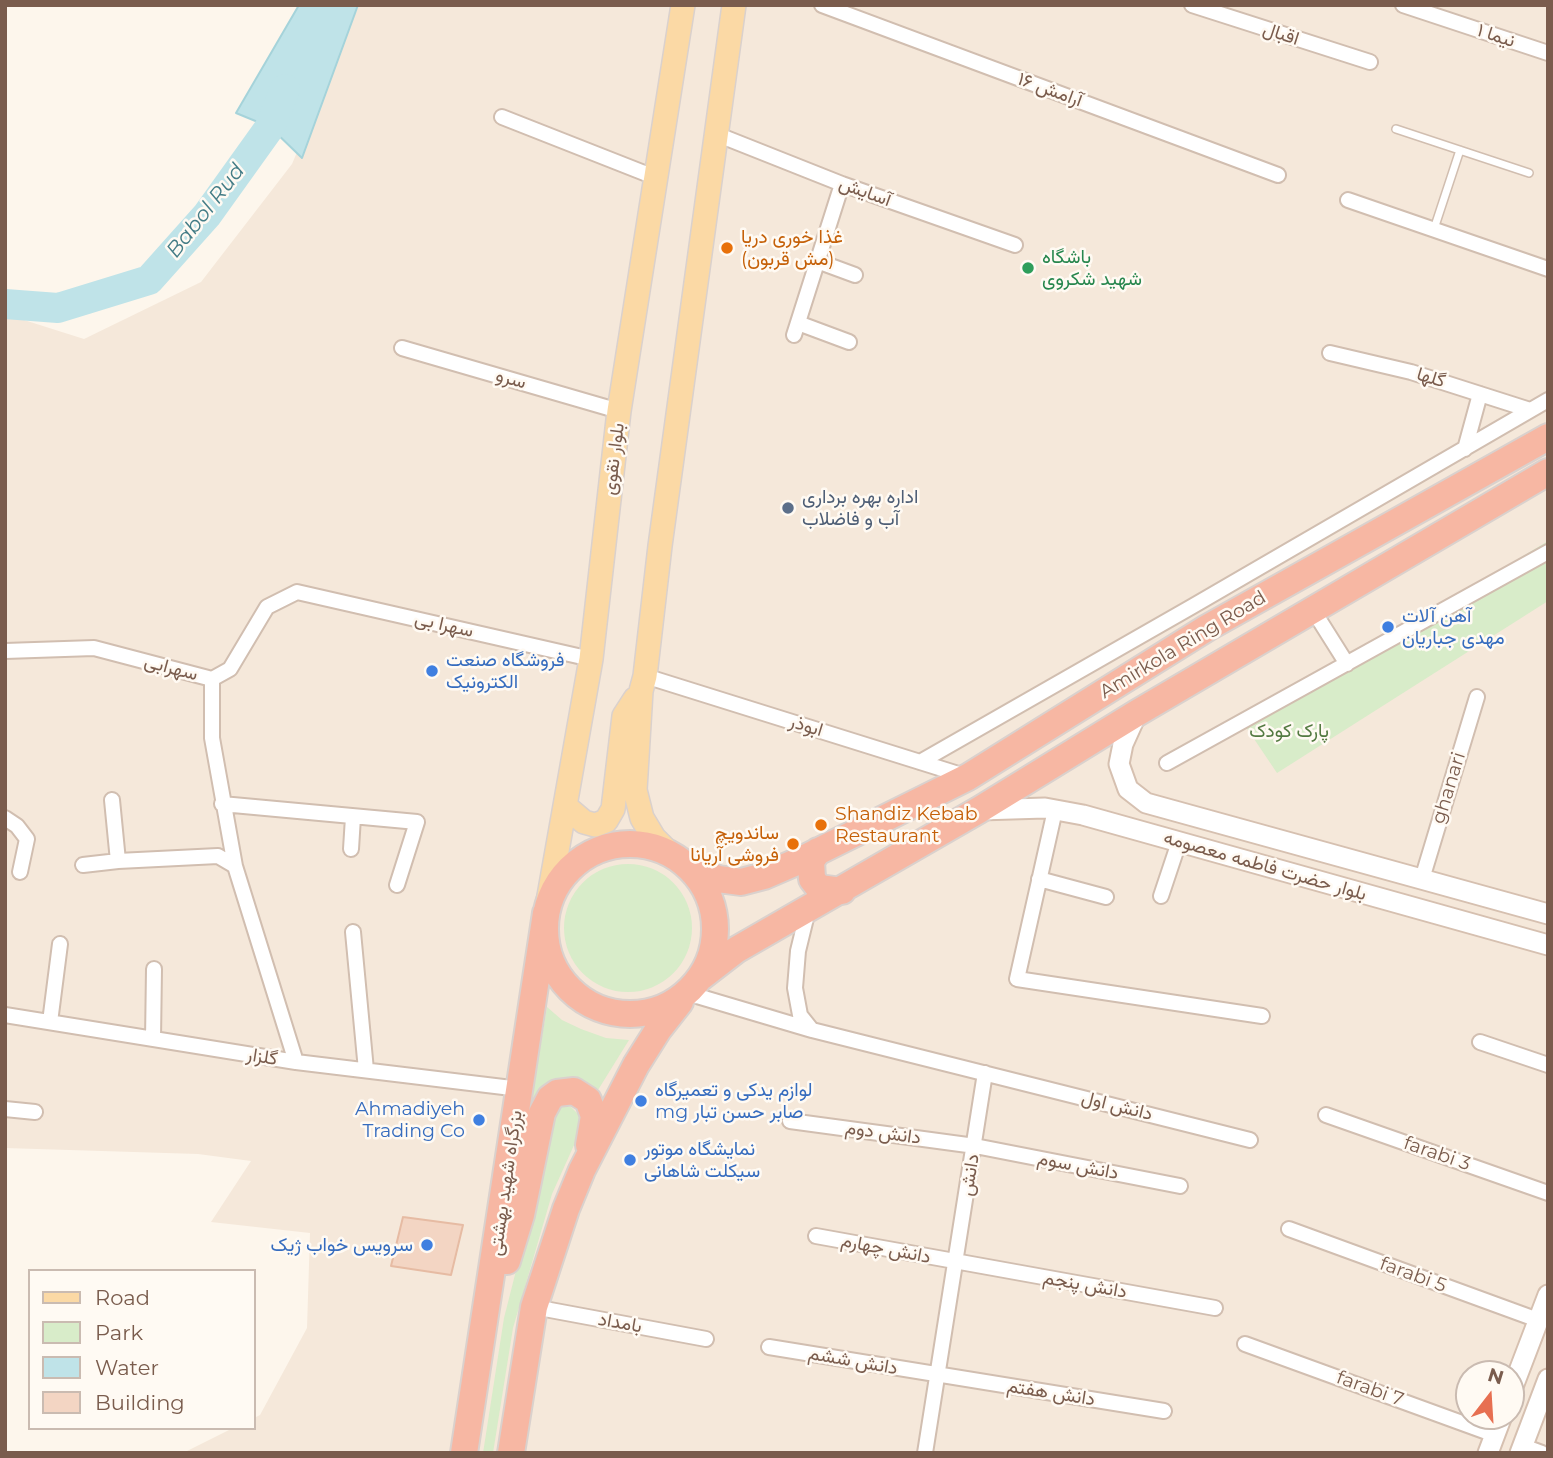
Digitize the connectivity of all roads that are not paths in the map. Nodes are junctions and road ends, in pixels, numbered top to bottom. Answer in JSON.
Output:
{"nodes":[{"id":1,"x":683,"y":5,"type":"edge"},
{"id":2,"x":734,"y":5,"type":"edge"},
{"id":3,"x":822,"y":5,"type":"edge"},
{"id":4,"x":1192,"y":5,"type":"edge"},
{"id":5,"x":1404,"y":5,"type":"edge"},
{"id":6,"x":1548,"y":53,"type":"edge"},
{"id":7,"x":1370,"y":62,"type":"dead end"},
{"id":8,"x":502,"y":117,"type":"dead end"},
{"id":9,"x":1396,"y":129,"type":"dead end"},
{"id":10,"x":716,"y":134,"type":"junction"},
{"id":11,"x":1460,"y":150,"type":"junction"},
{"id":12,"x":1529,"y":173,"type":"dead end"},
{"id":13,"x":1278,"y":175,"type":"dead end"},
{"id":14,"x":657,"y":178,"type":"junction"},
{"id":15,"x":842,"y":184,"type":"junction"},
{"id":16,"x":1348,"y":200,"type":"dead end"},
{"id":17,"x":1434,"y":229,"type":"junction"},
{"id":18,"x":1015,"y":245,"type":"dead end"},
{"id":19,"x":817,"y":261,"type":"junction"},
{"id":20,"x":1548,"y":269,"type":"edge"},
{"id":21,"x":855,"y":275,"type":"dead end"},
{"id":22,"x":849,"y":342,"type":"dead end"},
{"id":23,"x":402,"y":348,"type":"dead end"},
{"id":24,"x":1329,"y":353,"type":"dead end"},
{"id":25,"x":1480,"y":394,"type":"junction"},
{"id":26,"x":1548,"y":400,"type":"edge"},
{"id":27,"x":1530,"y":410,"type":"junction"},
{"id":28,"x":620,"y":411,"type":"junction"},
{"id":29,"x":1548,"y":437,"type":"edge"},
{"id":30,"x":1465,"y":449,"type":"junction"},
{"id":31,"x":1548,"y":472,"type":"edge"},
{"id":32,"x":1548,"y":552,"type":"edge"},
{"id":33,"x":297,"y":592,"type":"joint"},
{"id":34,"x":1313,"y":610,"type":"junction"},
{"id":35,"x":1200,"y":617,"type":"junction"},
{"id":36,"x":5,"y":651,"type":"edge"},
{"id":37,"x":591,"y":659,"type":"junction"},
{"id":38,"x":1097,"y":661,"type":"junction"},
{"id":39,"x":1347,"y":664,"type":"junction"},
{"id":40,"x":212,"y":679,"type":"junction"},
{"id":41,"x":643,"y":684,"type":"junction"},
{"id":42,"x":1114,"y":685,"type":"junction"},
{"id":43,"x":1476,"y":696,"type":"dead end"},
{"id":44,"x":1137,"y":713,"type":"junction"},
{"id":45,"x":920,"y":762,"type":"junction"},
{"id":46,"x":1167,"y":764,"type":"dead end"},
{"id":47,"x":968,"y":777,"type":"junction"},
{"id":48,"x":112,"y":800,"type":"dead end"},
{"id":49,"x":222,"y":803,"type":"junction"},
{"id":50,"x":565,"y":806,"type":"junction"},
{"id":51,"x":979,"y":810,"type":"junction"},
{"id":52,"x":1055,"y":810,"type":"junction"},
{"id":53,"x":353,"y":817,"type":"junction"},
{"id":54,"x":5,"y":818,"type":"edge"},
{"id":55,"x":1179,"y":842,"type":"junction"},
{"id":56,"x":351,"y":849,"type":"dead end"},
{"id":57,"x":818,"y":850,"type":"junction"},
{"id":58,"x":678,"y":860,"type":"junction"},
{"id":59,"x":118,"y":861,"type":"junction"},
{"id":60,"x":83,"y":866,"type":"dead end"},
{"id":61,"x":235,"y":866,"type":"junction"},
{"id":62,"x":20,"y":872,"type":"dead end"},
{"id":63,"x":1039,"y":879,"type":"junction"},
{"id":64,"x":1422,"y":879,"type":"junction"},
{"id":65,"x":397,"y":885,"type":"dead end"},
{"id":66,"x":842,"y":891,"type":"junction"},
{"id":67,"x":1161,"y":896,"type":"dead end"},
{"id":68,"x":1106,"y":897,"type":"dead end"},
{"id":69,"x":1413,"y":907,"type":"junction"},
{"id":70,"x":807,"y":910,"type":"junction"},
{"id":71,"x":546,"y":913,"type":"junction"},
{"id":72,"x":1548,"y":914,"type":"edge"},
{"id":73,"x":353,"y":932,"type":"dead end"},
{"id":74,"x":60,"y":944,"type":"dead end"},
{"id":75,"x":1548,"y":944,"type":"edge"},
{"id":76,"x":154,"y":969,"type":"dead end"},
{"id":77,"x":694,"y":985,"type":"junction"},
{"id":78,"x":5,"y":1015,"type":"edge"},
{"id":79,"x":1262,"y":1016,"type":"dead end"},
{"id":80,"x":50,"y":1022,"type":"junction"},
{"id":81,"x":812,"y":1030,"type":"junction"},
{"id":82,"x":152,"y":1039,"type":"junction"},
{"id":83,"x":1480,"y":1042,"type":"dead end"},
{"id":84,"x":296,"y":1062,"type":"junction"},
{"id":85,"x":1548,"y":1065,"type":"edge"},
{"id":86,"x":366,"y":1070,"type":"junction"},
{"id":87,"x":985,"y":1073,"type":"junction"},
{"id":88,"x":520,"y":1089,"type":"junction"},
{"id":89,"x":5,"y":1109,"type":"edge"},
{"id":90,"x":35,"y":1112,"type":"dead end"},
{"id":91,"x":1326,"y":1115,"type":"dead end"},
{"id":92,"x":790,"y":1121,"type":"dead end"},
{"id":93,"x":1250,"y":1140,"type":"dead end"},
{"id":94,"x":975,"y":1146,"type":"junction"},
{"id":95,"x":582,"y":1170,"type":"junction"},
{"id":96,"x":1180,"y":1186,"type":"dead end"},
{"id":97,"x":1548,"y":1193,"type":"edge"},
{"id":98,"x":1289,"y":1229,"type":"dead end"},
{"id":99,"x":816,"y":1236,"type":"dead end"},
{"id":100,"x":956,"y":1262,"type":"junction"},
{"id":101,"x":1548,"y":1295,"type":"edge"},
{"id":102,"x":534,"y":1307,"type":"junction"},
{"id":103,"x":1215,"y":1308,"type":"dead end"},
{"id":104,"x":1538,"y":1320,"type":"junction"},
{"id":105,"x":706,"y":1339,"type":"dead end"},
{"id":106,"x":482,"y":1341,"type":"junction"},
{"id":107,"x":1245,"y":1344,"type":"dead end"},
{"id":108,"x":769,"y":1347,"type":"dead end"},
{"id":109,"x":1523,"y":1360,"type":"edge"},
{"id":110,"x":937,"y":1375,"type":"junction"},
{"id":111,"x":1548,"y":1380,"type":"edge"},
{"id":112,"x":1164,"y":1411,"type":"dead end"},
{"id":113,"x":1491,"y":1444,"type":"edge"},
{"id":114,"x":1521,"y":1449,"type":"edge"},
{"id":115,"x":464,"y":1453,"type":"edge"},
{"id":116,"x":511,"y":1453,"type":"edge"},
{"id":117,"x":925,"y":1453,"type":"edge"},
{"id":118,"x":1542,"y":1453,"type":"edge"}],
"edges":[{"from":1,"to":14,"type":"main road","name":"بلوار نقوی"},
{"from":2,"to":10,"type":"main road"},
{"from":3,"to":13,"type":"street","name":"آرامش ۱۶"},
{"from":4,"to":7,"type":"street","name":"اقبال"},
{"from":5,"to":6,"type":"street","name":"نیما ۱"},
{"from":8,"to":14,"type":"street"},
{"from":9,"to":11,"type":"lane"},
{"from":10,"to":15,"type":"street","name":"آسایش"},
{"from":10,"to":41,"type":"main road"},
{"from":11,"to":12,"type":"lane"},
{"from":11,"to":17,"type":"lane"},
{"from":14,"to":28,"type":"main road","name":"بلوار نقوی"},
{"from":15,"to":18,"type":"street","name":"آسایش"},
{"from":15,"to":19,"type":"street"},
{"from":16,"to":17,"type":"street"},
{"from":17,"to":20,"type":"street"},
{"from":19,"to":21,"type":"street"},
{"from":19,"to":22,"type":"street"},
{"from":23,"to":28,"type":"street","name":"سرو"},
{"from":24,"to":25,"type":"street","name":"گلها"},
{"from":25,"to":27,"type":"street","name":"گلها"},
{"from":25,"to":30,"type":"street"},
{"from":26,"to":27,"type":"street"},
{"from":27,"to":30,"type":"street"},
{"from":28,"to":37,"type":"main road","name":"بلوار نقوی"},
{"from":29,"to":35,"type":"highway","name":"Amirkola Ring Road"},
{"from":30,"to":35,"type":"street"},
{"from":31,"to":34,"type":"highway","name":"Amirkola Ring Road"},
{"from":32,"to":39,"type":"street"},
{"from":33,"to":37,"type":"street","name":"سهرا بی"},
{"from":33,"to":40,"type":"street","name":"سهرابی"},
{"from":34,"to":39,"type":"street"},
{"from":34,"to":44,"type":"highway","name":"Amirkola Ring Road"},
{"from":35,"to":38,"type":"street"},
{"from":35,"to":42,"type":"highway","name":"Amirkola Ring Road"},
{"from":36,"to":40,"type":"street","name":"سهرابی"},
{"from":37,"to":50,"type":"main road","name":"بلوار نقوی"},
{"from":38,"to":42,"type":"street"},
{"from":38,"to":45,"type":"street"},
{"from":39,"to":46,"type":"street"},
{"from":40,"to":49,"type":"street"},
{"from":41,"to":45,"type":"street","name":"ابوذر"},
{"from":41,"to":50,"type":"main road"},
{"from":41,"to":58,"type":"main road"},
{"from":42,"to":47,"type":"highway","name":"Amirkola Ring Road"},
{"from":43,"to":64,"type":"street","name":"ghanari"},
{"from":44,"to":51,"type":"highway","name":"Amirkola Ring Road"},
{"from":44,"to":64,"type":"main road","name":"بلوار حضرت فاطمه معصومه"},
{"from":45,"to":47,"type":"street","name":"ابوذر"},
{"from":47,"to":57,"type":"highway","name":"Amirkola Ring Road"},
{"from":48,"to":59,"type":"street"},
{"from":49,"to":53,"type":"street"},
{"from":49,"to":61,"type":"street"},
{"from":50,"to":71,"type":"main road","name":"بلوار نقوی"},
{"from":51,"to":52,"type":"main road","name":"بلوار حضرت فاطمه معصومه"},
{"from":51,"to":66,"type":"highway","name":"Amirkola Ring Road"},
{"from":52,"to":55,"type":"main road","name":"بلوار حضرت فاطمه معصومه"},
{"from":52,"to":63,"type":"street"},
{"from":53,"to":56,"type":"street"},
{"from":53,"to":65,"type":"street"},
{"from":54,"to":62,"type":"street"},
{"from":55,"to":67,"type":"street"},
{"from":55,"to":69,"type":"main road","name":"بلوار حضرت فاطمه معصومه"},
{"from":57,"to":58,"type":"highway","name":"Amirkola Ring Road"},
{"from":57,"to":66,"type":"highway"},
{"from":58,"to":71,"type":"highway"},
{"from":58,"to":77,"type":"highway"},
{"from":59,"to":60,"type":"street"},
{"from":59,"to":61,"type":"street"},
{"from":61,"to":84,"type":"street"},
{"from":63,"to":68,"type":"street"},
{"from":63,"to":79,"type":"street"},
{"from":64,"to":69,"type":"main road"},
{"from":64,"to":72,"type":"main road","name":"بلوار حضرت فاطمه معصومه"},
{"from":66,"to":70,"type":"highway","name":"Amirkola Ring Road"},
{"from":69,"to":75,"type":"main road","name":"بلوار حضرت فاطمه معصومه"},
{"from":70,"to":77,"type":"highway","name":"Amirkola Ring Road"},
{"from":70,"to":81,"type":"street"},
{"from":71,"to":77,"type":"highway"},
{"from":71,"to":88,"type":"highway","name":"بزرگراه شهید بهشتی"},
{"from":73,"to":86,"type":"street"},
{"from":74,"to":80,"type":"street"},
{"from":76,"to":82,"type":"street"},
{"from":77,"to":81,"type":"street"},
{"from":77,"to":95,"type":"highway"},
{"from":78,"to":80,"type":"street","name":"گلزار"},
{"from":80,"to":82,"type":"street","name":"گلزار"},
{"from":81,"to":87,"type":"street"},
{"from":82,"to":84,"type":"street","name":"گلزار"},
{"from":83,"to":85,"type":"street"},
{"from":84,"to":86,"type":"street","name":"گلزار"},
{"from":86,"to":88,"type":"street","name":"گلزار"},
{"from":87,"to":93,"type":"street","name":"دانش اول"},
{"from":87,"to":94,"type":"street","name":"دانش"},
{"from":88,"to":106,"type":"highway","name":"بزرگراه شهید بهشتی"},
{"from":89,"to":90,"type":"street"},
{"from":91,"to":97,"type":"street","name":"farabi 3"},
{"from":92,"to":94,"type":"street","name":"دانش دوم"},
{"from":94,"to":96,"type":"street","name":"دانش سوم"},
{"from":94,"to":100,"type":"street","name":"دانش"},
{"from":95,"to":102,"type":"highway"},
{"from":95,"to":106,"type":"highway"},
{"from":98,"to":104,"type":"street","name":"farabi 5"},
{"from":99,"to":100,"type":"street","name":"دانش چهارم"},
{"from":100,"to":103,"type":"street","name":"دانش پنجم"},
{"from":100,"to":110,"type":"street","name":"دانش"},
{"from":101,"to":104,"type":"main road"},
{"from":102,"to":105,"type":"street","name":"بامداد"},
{"from":102,"to":116,"type":"highway"},
{"from":104,"to":109,"type":"main road"},
{"from":106,"to":115,"type":"highway","name":"بزرگراه شهید بهشتی"},
{"from":107,"to":113,"type":"street","name":"farabi 7"},
{"from":108,"to":110,"type":"street","name":"دانش ششم"},
{"from":110,"to":112,"type":"street","name":"دانش هفتم"},
{"from":110,"to":117,"type":"street","name":"دانش"},
{"from":111,"to":114,"type":"main road"},
{"from":114,"to":118,"type":"street"}]}
